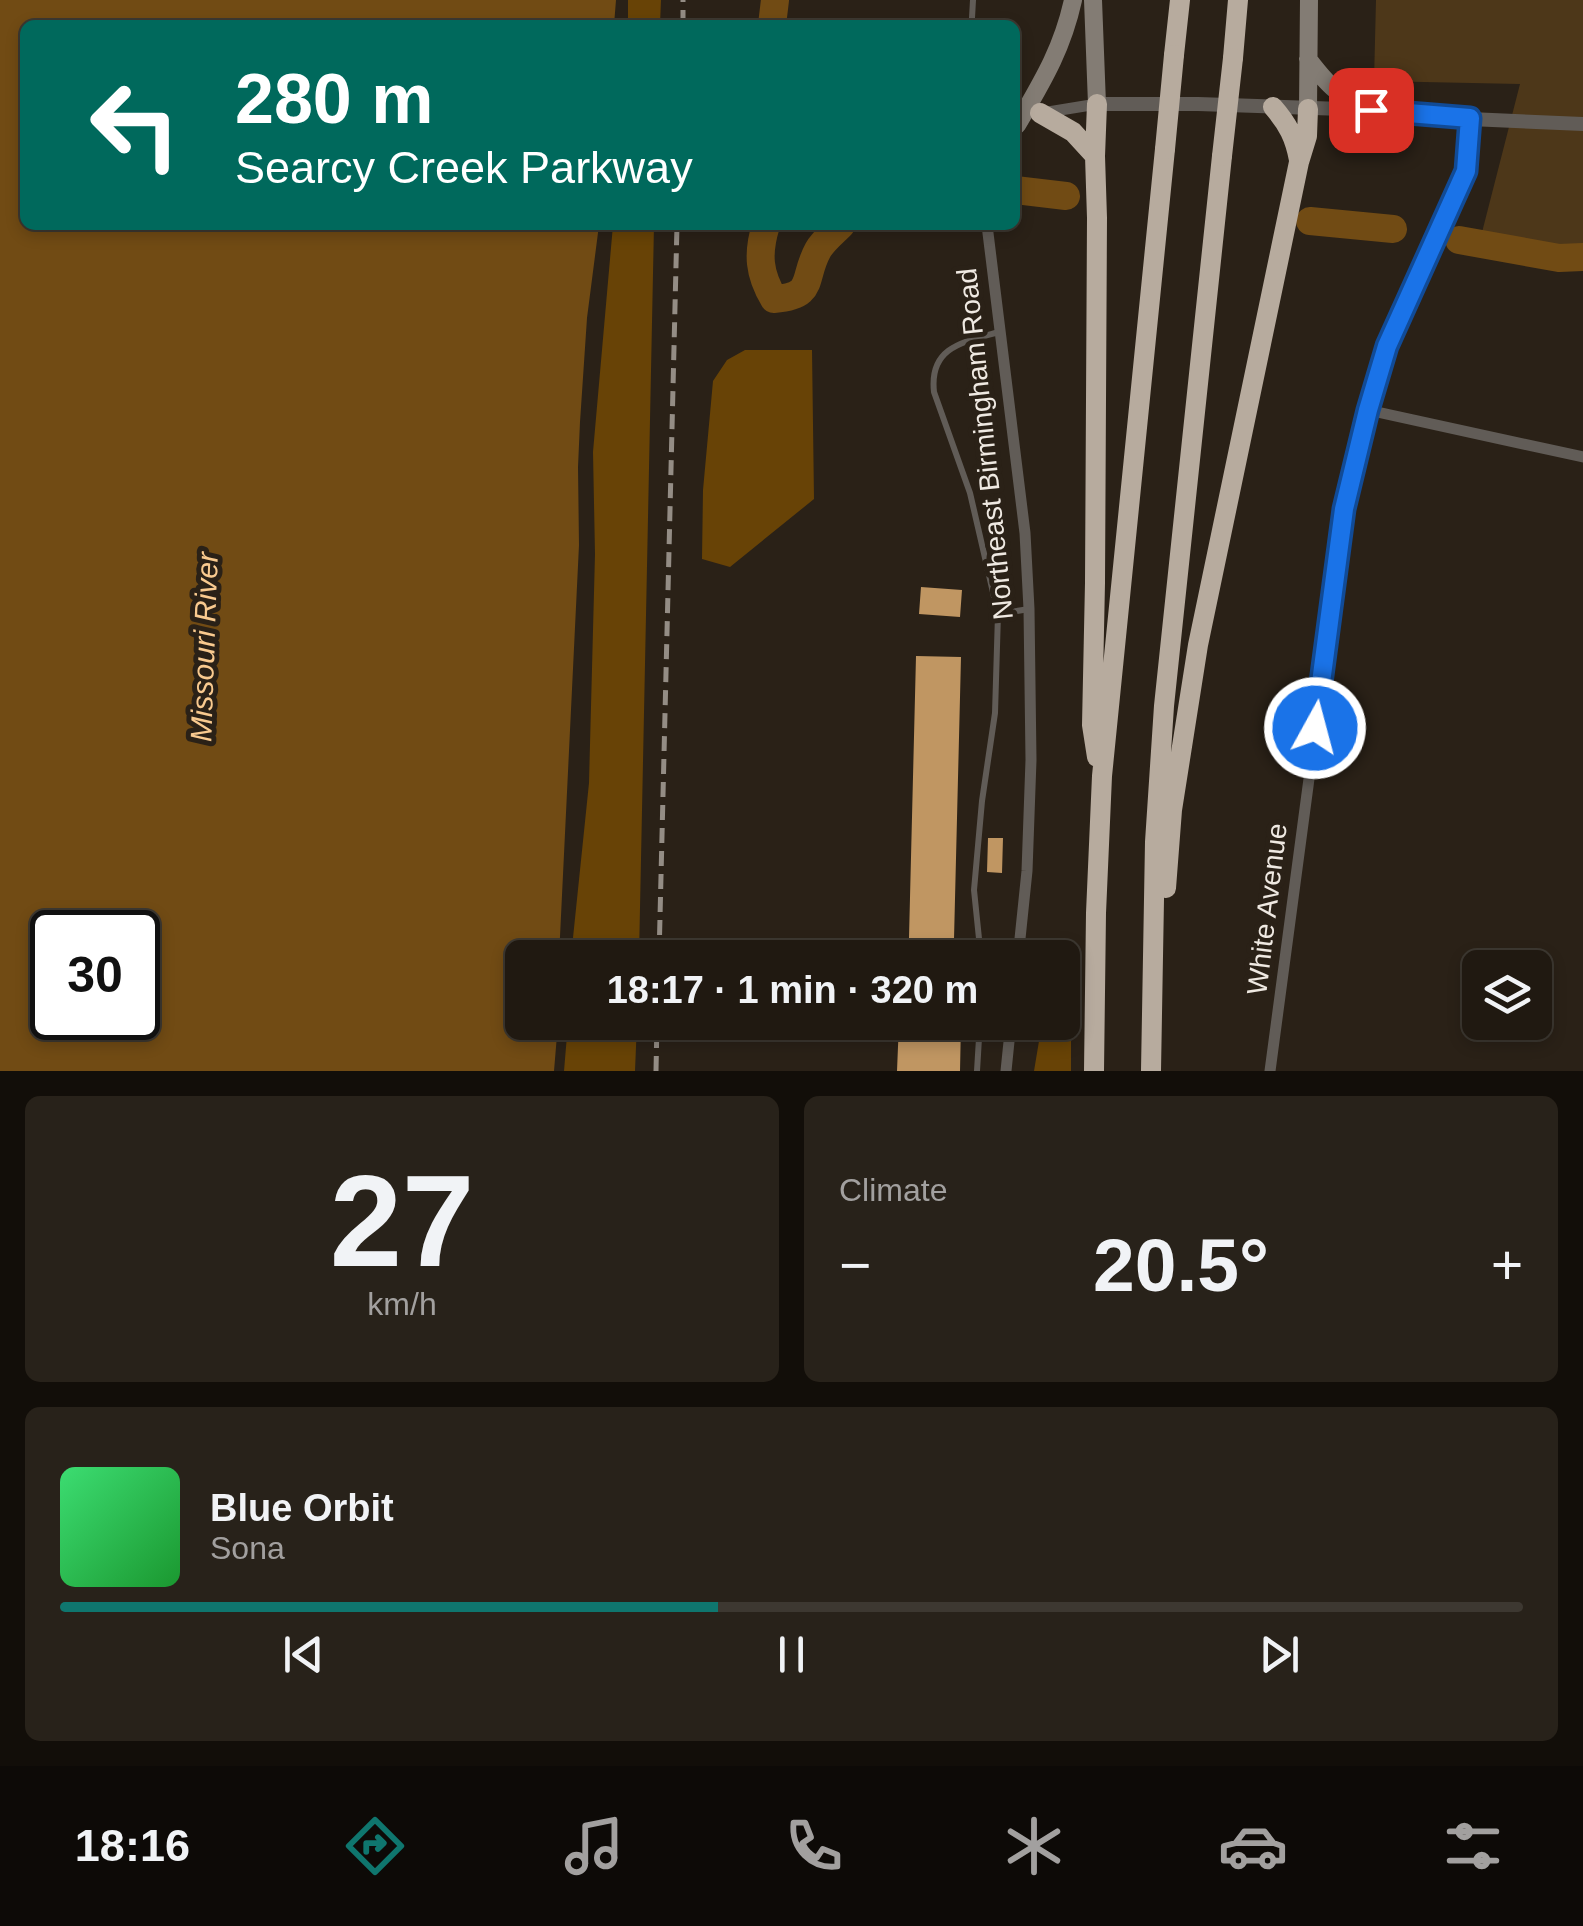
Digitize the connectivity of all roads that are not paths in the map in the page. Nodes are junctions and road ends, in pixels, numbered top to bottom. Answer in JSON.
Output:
{"nodes":[{"id":1,"x":973,"y":0,"type":"edge"},
{"id":2,"x":1073,"y":0,"type":"edge"},
{"id":3,"x":1093,"y":0,"type":"edge"},
{"id":4,"x":1180,"y":0,"type":"edge"},
{"id":5,"x":1238,"y":0,"type":"edge"},
{"id":6,"x":1309,"y":0,"type":"edge"},
{"id":7,"x":972,"y":18,"type":"dead end"},
{"id":8,"x":1308,"y":59,"type":"junction"},
{"id":9,"x":1097,"y":104,"type":"junction"},
{"id":10,"x":1272,"y":108,"type":"junction"},
{"id":11,"x":1308,"y":109,"type":"junction"},
{"id":12,"x":1371,"y":110,"type":"junction"},
{"id":13,"x":1040,"y":114,"type":"junction"},
{"id":14,"x":1470,"y":118,"type":"junction"},
{"id":15,"x":1020,"y":119,"type":"edge"},
{"id":16,"x":1020,"y":123,"type":"edge"},
{"id":17,"x":1583,"y":124,"type":"edge"},
{"id":18,"x":1095,"y":156,"type":"junction"},
{"id":19,"x":1299,"y":162,"type":"junction"},
{"id":20,"x":987,"y":230,"type":"edge"},
{"id":21,"x":998,"y":332,"type":"junction"},
{"id":22,"x":1368,"y":410,"type":"junction"},
{"id":23,"x":1583,"y":457,"type":"edge"},
{"id":24,"x":1029,"y":608,"type":"junction"},
{"id":25,"x":998,"y":614,"type":"junction"},
{"id":26,"x":1102,"y":776,"type":"junction"},
{"id":27,"x":978,"y":940,"type":"edge"},
{"id":28,"x":1020,"y":940,"type":"edge"},
{"id":29,"x":1152,"y":978,"type":"junction"},
{"id":30,"x":979,"y":1040,"type":"edge"},
{"id":31,"x":1009,"y":1040,"type":"edge"},
{"id":32,"x":978,"y":1071,"type":"edge"},
{"id":33,"x":1006,"y":1071,"type":"edge"},
{"id":34,"x":1094,"y":1071,"type":"edge"},
{"id":35,"x":1151,"y":1071,"type":"edge"},
{"id":36,"x":1270,"y":1071,"type":"edge"}],
"edges":[{"from":1,"to":7,"type":"lane"},
{"from":2,"to":15,"type":"main road"},
{"from":3,"to":9,"type":"main road"},
{"from":4,"to":26,"type":"highway","bridge":true},
{"from":5,"to":29,"type":"highway","bridge":true},
{"from":6,"to":8,"type":"main road"},
{"from":8,"to":11,"type":"main road"},
{"from":8,"to":12,"type":"main road"},
{"from":9,"to":10,"type":"street"},
{"from":9,"to":13,"type":"street"},
{"from":9,"to":18,"type":"highway"},
{"from":10,"to":11,"type":"street"},
{"from":10,"to":19,"type":"highway"},
{"from":11,"to":12,"type":"street"},
{"from":11,"to":19,"type":"highway"},
{"from":12,"to":14,"type":"street"},
{"from":13,"to":16,"type":"street"},
{"from":13,"to":18,"type":"highway"},
{"from":14,"to":17,"type":"street"},
{"from":14,"to":22,"type":"street","name":"White Avenue"},
{"from":18,"to":26,"type":"highway"},
{"from":19,"to":29,"type":"highway"},
{"from":20,"to":21,"type":"street","name":"Northeast Birmingham Road"},
{"from":21,"to":24,"type":"street","name":"Northeast Birmingham Road"},
{"from":21,"to":25,"type":"lane"},
{"from":22,"to":23,"type":"street"},
{"from":22,"to":36,"type":"street","name":"White Avenue"},
{"from":24,"to":25,"type":"lane"},
{"from":24,"to":28,"type":"street","name":"Northeast Birmingham Road"},
{"from":25,"to":27,"type":"lane"},
{"from":26,"to":34,"type":"highway"},
{"from":29,"to":35,"type":"highway"},
{"from":30,"to":32,"type":"lane"},
{"from":31,"to":33,"type":"street"}]}
